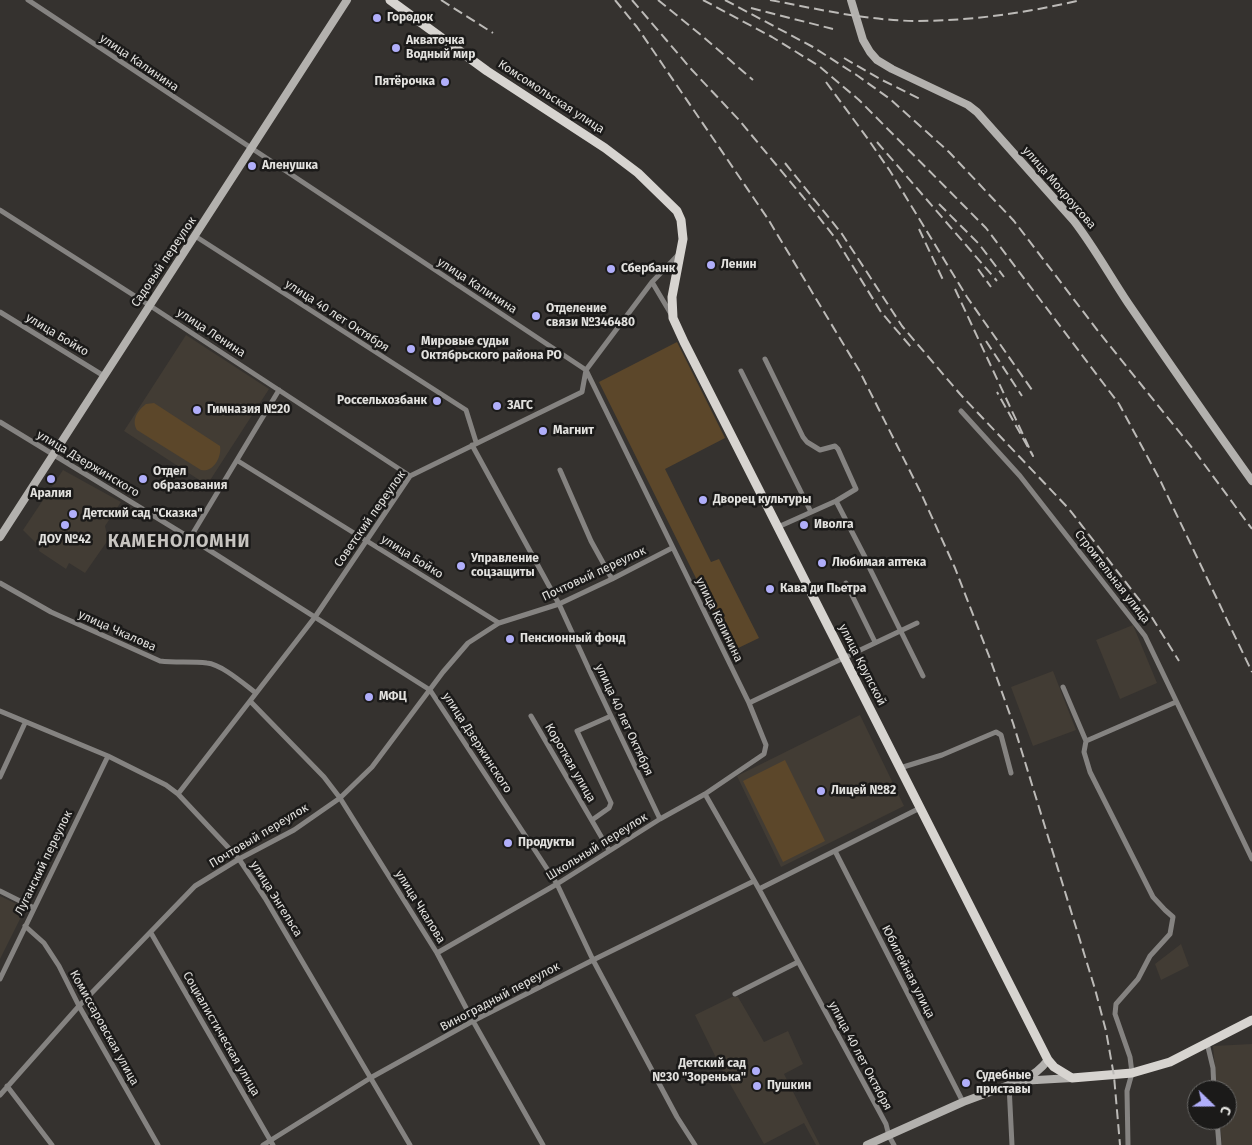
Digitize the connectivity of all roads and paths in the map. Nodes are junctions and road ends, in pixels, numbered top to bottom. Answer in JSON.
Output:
{"nodes":[{"id":1,"x":28,"y":0,"type":"edge"},
{"id":2,"x":347,"y":0,"type":"edge"},
{"id":3,"x":390,"y":0,"type":"edge"},
{"id":4,"x":851,"y":0,"type":"edge"},
{"id":5,"x":252,"y":150,"type":"junction"},
{"id":6,"x":0,"y":210,"type":"edge"},
{"id":7,"x":683,"y":229,"type":"joint"},
{"id":8,"x":195,"y":236,"type":"junction"},
{"id":9,"x":682,"y":251,"type":"junction"},
{"id":10,"x":652,"y":282,"type":"junction"},
{"id":11,"x":149,"y":305,"type":"junction"},
{"id":12,"x":0,"y":312,"type":"edge"},
{"id":13,"x":673,"y":318,"type":"junction"},
{"id":14,"x":765,"y":359,"type":"dead end"},
{"id":15,"x":586,"y":370,"type":"junction"},
{"id":16,"x":741,"y":371,"type":"dead end"},
{"id":17,"x":104,"y":376,"type":"junction"},
{"id":18,"x":279,"y":390,"type":"junction"},
{"id":19,"x":960,"y":411,"type":"dead end"},
{"id":20,"x":0,"y":422,"type":"edge"},
{"id":21,"x":474,"y":443,"type":"junction"},
{"id":22,"x":54,"y":454,"type":"junction"},
{"id":23,"x":238,"y":461,"type":"junction"},
{"id":24,"x":560,"y":470,"type":"dead end"},
{"id":25,"x":410,"y":476,"type":"junction"},
{"id":26,"x":1252,"y":481,"type":"edge"},
{"id":27,"x":836,"y":501,"type":"junction"},
{"id":28,"x":811,"y":512,"type":"junction"},
{"id":29,"x":778,"y":527,"type":"junction"},
{"id":30,"x":0,"y":537,"type":"edge"},
{"id":31,"x":190,"y":538,"type":"junction"},
{"id":32,"x":367,"y":540,"type":"junction"},
{"id":33,"x":672,"y":548,"type":"junction"},
{"id":34,"x":865,"y":557,"type":"dead end"},
{"id":35,"x":870,"y":569,"type":"dead end"},
{"id":36,"x":612,"y":579,"type":"junction"},
{"id":37,"x":0,"y":583,"type":"edge"},
{"id":38,"x":846,"y":583,"type":"dead end"},
{"id":39,"x":559,"y":604,"type":"junction"},
{"id":40,"x":316,"y":618,"type":"junction"},
{"id":41,"x":499,"y":623,"type":"junction"},
{"id":42,"x":917,"y":623,"type":"dead end"},
{"id":43,"x":900,"y":631,"type":"junction"},
{"id":44,"x":875,"y":642,"type":"junction"},
{"id":45,"x":844,"y":656,"type":"junction"},
{"id":46,"x":924,"y":676,"type":"dead end"},
{"id":47,"x":1063,"y":687,"type":"dead end"},
{"id":48,"x":430,"y":690,"type":"junction"},
{"id":49,"x":256,"y":693,"type":"junction"},
{"id":50,"x":250,"y":701,"type":"junction"},
{"id":51,"x":1176,"y":702,"type":"junction"},
{"id":52,"x":748,"y":703,"type":"junction"},
{"id":53,"x":0,"y":712,"type":"edge"},
{"id":54,"x":531,"y":716,"type":"dead end"},
{"id":55,"x":611,"y":716,"type":"junction"},
{"id":56,"x":25,"y":723,"type":"junction"},
{"id":57,"x":1086,"y":741,"type":"junction"},
{"id":58,"x":764,"y":754,"type":"joint"},
{"id":59,"x":108,"y":756,"type":"junction"},
{"id":60,"x":900,"y":768,"type":"junction"},
{"id":61,"x":1011,"y":773,"type":"dead end"},
{"id":62,"x":0,"y":777,"type":"edge"},
{"id":63,"x":178,"y":794,"type":"junction"},
{"id":64,"x":705,"y":794,"type":"junction"},
{"id":65,"x":340,"y":798,"type":"junction"},
{"id":66,"x":920,"y":808,"type":"junction"},
{"id":67,"x":660,"y":819,"type":"junction"},
{"id":68,"x":592,"y":820,"type":"junction"},
{"id":69,"x":609,"y":850,"type":"junction"},
{"id":70,"x":835,"y":851,"type":"junction"},
{"id":71,"x":239,"y":859,"type":"junction"},
{"id":72,"x":1252,"y":860,"type":"edge"},
{"id":73,"x":754,"y":881,"type":"junction"},
{"id":74,"x":557,"y":884,"type":"junction"},
{"id":75,"x":758,"y":889,"type":"junction"},
{"id":76,"x":0,"y":891,"type":"edge"},
{"id":77,"x":34,"y":908,"type":"junction"},
{"id":78,"x":25,"y":926,"type":"junction"},
{"id":79,"x":151,"y":933,"type":"junction"},
{"id":80,"x":437,"y":953,"type":"junction"},
{"id":81,"x":593,"y":960,"type":"junction"},
{"id":82,"x":798,"y":962,"type":"junction"},
{"id":83,"x":0,"y":979,"type":"edge"},
{"id":84,"x":735,"y":994,"type":"dead end"},
{"id":85,"x":79,"y":1006,"type":"junction"},
{"id":86,"x":1252,"y":1020,"type":"edge"},
{"id":87,"x":473,"y":1021,"type":"junction"},
{"id":88,"x":1207,"y":1043,"type":"junction"},
{"id":89,"x":1048,"y":1060,"type":"junction"},
{"id":90,"x":1132,"y":1073,"type":"junction"},
{"id":91,"x":372,"y":1077,"type":"junction"},
{"id":92,"x":1072,"y":1078,"type":"junction"},
{"id":93,"x":1214,"y":1080,"type":"edge"},
{"id":94,"x":1019,"y":1082,"type":"junction"},
{"id":95,"x":1008,"y":1085,"type":"junction"},
{"id":96,"x":7,"y":1086,"type":"junction"},
{"id":97,"x":0,"y":1095,"type":"edge"},
{"id":98,"x":963,"y":1102,"type":"junction"},
{"id":99,"x":1218,"y":1130,"type":"edge"},
{"id":100,"x":888,"y":1136,"type":"junction"},
{"id":101,"x":272,"y":1143,"type":"edge"},
{"id":102,"x":52,"y":1145,"type":"edge"},
{"id":103,"x":158,"y":1145,"type":"edge"},
{"id":104,"x":263,"y":1145,"type":"edge"},
{"id":105,"x":410,"y":1145,"type":"edge"},
{"id":106,"x":543,"y":1145,"type":"edge"},
{"id":107,"x":695,"y":1145,"type":"edge"},
{"id":108,"x":868,"y":1145,"type":"edge"},
{"id":109,"x":894,"y":1145,"type":"edge"},
{"id":110,"x":1012,"y":1145,"type":"edge"},
{"id":111,"x":1128,"y":1145,"type":"edge"},
{"id":112,"x":1219,"y":1145,"type":"edge"}],
"edges":[{"from":1,"to":5,"type":"street","name":"улица Калинина"},
{"from":2,"to":5,"type":"street","name":"Садовый переулок"},
{"from":3,"to":7,"type":"main road","name":"Комсомольская улица"},
{"from":4,"to":26,"type":"street","name":"улица Мокроусова"},
{"from":5,"to":8,"type":"street","name":"Садовый переулок"},
{"from":5,"to":15,"type":"street","name":"улица Калинина"},
{"from":6,"to":11,"type":"street","name":"улица Ленина"},
{"from":7,"to":9,"type":"main road","name":"улица Крупской"},
{"from":8,"to":11,"type":"street","name":"Садовый переулок"},
{"from":8,"to":21,"type":"street","name":"улица 40 лет Октября"},
{"from":9,"to":10,"type":"street","name":"Советский переулок"},
{"from":9,"to":13,"type":"main road","name":"улица Крупской"},
{"from":10,"to":13,"type":"street"},
{"from":10,"to":15,"type":"street","name":"Советский переулок"},
{"from":11,"to":17,"type":"street","name":"Садовый переулок"},
{"from":11,"to":18,"type":"street","name":"улица Ленина"},
{"from":12,"to":17,"type":"street","name":"улица Бойко"},
{"from":13,"to":29,"type":"main road","name":"улица Крупской"},
{"from":14,"to":27,"type":"street"},
{"from":15,"to":21,"type":"street","name":"Советский переулок"},
{"from":15,"to":33,"type":"street","name":"улица Калинина"},
{"from":16,"to":28,"type":"street"},
{"from":17,"to":22,"type":"street","name":"Садовый переулок"},
{"from":18,"to":23,"type":"street"},
{"from":18,"to":25,"type":"street","name":"улица Ленина"},
{"from":19,"to":51,"type":"street","name":"Строительная улица"},
{"from":20,"to":22,"type":"street","name":"улица Дзержинского"},
{"from":21,"to":25,"type":"street","name":"Советский переулок"},
{"from":21,"to":39,"type":"street","name":"улица 40 лет Октября"},
{"from":22,"to":30,"type":"street","name":"Садовый переулок"},
{"from":22,"to":31,"type":"street","name":"улица Дзержинского"},
{"from":23,"to":31,"type":"street"},
{"from":23,"to":32,"type":"street","name":"улица Бойко"},
{"from":24,"to":36,"type":"street"},
{"from":25,"to":32,"type":"street","name":"Советский переулок"},
{"from":27,"to":28,"type":"street"},
{"from":27,"to":34,"type":"street"},
{"from":28,"to":29,"type":"street"},
{"from":29,"to":45,"type":"main road","name":"улица Крупской"},
{"from":31,"to":40,"type":"street","name":"улица Дзержинского"},
{"from":32,"to":40,"type":"street","name":"Советский переулок"},
{"from":32,"to":41,"type":"street","name":"улица Бойко"},
{"from":33,"to":36,"type":"street","name":"Почтовый переулок"},
{"from":33,"to":52,"type":"street","name":"улица Калинина"},
{"from":35,"to":43,"type":"street"},
{"from":36,"to":39,"type":"street","name":"Почтовый переулок"},
{"from":37,"to":49,"type":"street","name":"улица Чкалова"},
{"from":38,"to":44,"type":"street"},
{"from":39,"to":41,"type":"street","name":"Почтовый переулок"},
{"from":39,"to":55,"type":"street","name":"улица 40 лет Октября"},
{"from":40,"to":48,"type":"street","name":"улица Дзержинского"},
{"from":40,"to":49,"type":"street","name":"Советский переулок"},
{"from":41,"to":48,"type":"street","name":"Почтовый переулок"},
{"from":42,"to":43,"type":"street"},
{"from":43,"to":44,"type":"street"},
{"from":43,"to":46,"type":"street"},
{"from":44,"to":45,"type":"street"},
{"from":45,"to":52,"type":"street"},
{"from":45,"to":60,"type":"main road","name":"улица Крупской"},
{"from":47,"to":57,"type":"street"},
{"from":48,"to":65,"type":"street","name":"Почтовый переулок"},
{"from":48,"to":74,"type":"street","name":"улица Дзержинского"},
{"from":49,"to":50,"type":"street","name":"Советский переулок"},
{"from":50,"to":63,"type":"street","name":"Советский переулок"},
{"from":50,"to":65,"type":"street","name":"улица Чкалова"},
{"from":51,"to":57,"type":"street"},
{"from":51,"to":72,"type":"street","name":"Строительная улица"},
{"from":52,"to":58,"type":"street","name":"улица Калинина"},
{"from":53,"to":56,"type":"street","name":"улица Энгельса"},
{"from":54,"to":68,"type":"street","name":"Короткая улица"},
{"from":55,"to":67,"type":"street","name":"улица 40 лет Октября"},
{"from":55,"to":68,"type":"street","name":"Короткая улица"},
{"from":56,"to":59,"type":"street","name":"улица Энгельса"},
{"from":56,"to":62,"type":"street"},
{"from":57,"to":90,"type":"street"},
{"from":58,"to":64,"type":"street","name":"Школьный переулок"},
{"from":59,"to":63,"type":"street","name":"улица Энгельса"},
{"from":59,"to":77,"type":"street","name":"Луганский переулок"},
{"from":60,"to":61,"type":"street"},
{"from":60,"to":66,"type":"main road","name":"улица Крупской"},
{"from":63,"to":71,"type":"street","name":"улица Энгельса"},
{"from":64,"to":67,"type":"street","name":"Школьный переулок"},
{"from":64,"to":73,"type":"street","name":"улица 40 лет Октября"},
{"from":65,"to":71,"type":"street","name":"Почтовый переулок"},
{"from":65,"to":80,"type":"street","name":"улица Чкалова"},
{"from":66,"to":70,"type":"street"},
{"from":66,"to":89,"type":"main road","name":"улица Крупской"},
{"from":67,"to":69,"type":"street","name":"Школьный переулок"},
{"from":68,"to":69,"type":"street","name":"Короткая улица"},
{"from":69,"to":74,"type":"street","name":"Школьный переулок"},
{"from":70,"to":75,"type":"street"},
{"from":70,"to":98,"type":"street","name":"Юбилейная улица"},
{"from":71,"to":79,"type":"street","name":"Почтовый переулок"},
{"from":71,"to":91,"type":"street","name":"улица Энгельса"},
{"from":73,"to":75,"type":"street","name":"улица 40 лет Октября"},
{"from":73,"to":81,"type":"street","name":"Виноградный переулок"},
{"from":74,"to":80,"type":"street","name":"Школьный переулок"},
{"from":74,"to":81,"type":"street","name":"улица Дзержинского"},
{"from":75,"to":82,"type":"street","name":"улица 40 лет Октября"},
{"from":76,"to":77,"type":"street"},
{"from":77,"to":78,"type":"street","name":"Луганский переулок"},
{"from":78,"to":83,"type":"street","name":"Луганский переулок"},
{"from":78,"to":85,"type":"street","name":"Комиссаровская улица"},
{"from":79,"to":85,"type":"street","name":"Почтовый переулок"},
{"from":79,"to":101,"type":"street","name":"Социалистическая улица"},
{"from":80,"to":87,"type":"street","name":"улица Чкалова"},
{"from":81,"to":87,"type":"street","name":"Виноградный переулок"},
{"from":81,"to":107,"type":"street","name":"улица Дзержинского"},
{"from":82,"to":84,"type":"street"},
{"from":82,"to":100,"type":"street","name":"улица 40 лет Октября"},
{"from":85,"to":96,"type":"street","name":"Почтовый переулок"},
{"from":85,"to":103,"type":"street","name":"Комиссаровская улица"},
{"from":86,"to":88,"type":"main road"},
{"from":87,"to":91,"type":"street","name":"Виноградный переулок"},
{"from":87,"to":106,"type":"street","name":"улица Чкалова"},
{"from":88,"to":90,"type":"main road"},
{"from":88,"to":93,"type":"street"},
{"from":89,"to":92,"type":"main road","name":"улица Крупской"},
{"from":89,"to":94,"type":"street"},
{"from":90,"to":92,"type":"main road"},
{"from":90,"to":111,"type":"street"},
{"from":91,"to":101,"type":"street","name":"Виноградный переулок"},
{"from":91,"to":105,"type":"street","name":"улица Энгельса"},
{"from":92,"to":94,"type":"street"},
{"from":94,"to":95,"type":"street"},
{"from":95,"to":98,"type":"street"},
{"from":95,"to":110,"type":"street"},
{"from":96,"to":97,"type":"street","name":"Почтовый переулок"},
{"from":96,"to":102,"type":"street"},
{"from":98,"to":100,"type":"street"},
{"from":99,"to":112,"type":"street"},
{"from":100,"to":108,"type":"street"},
{"from":100,"to":109,"type":"street","name":"улица 40 лет Октября"},
{"from":101,"to":104,"type":"street","name":"Виноградный переулок"}]}
